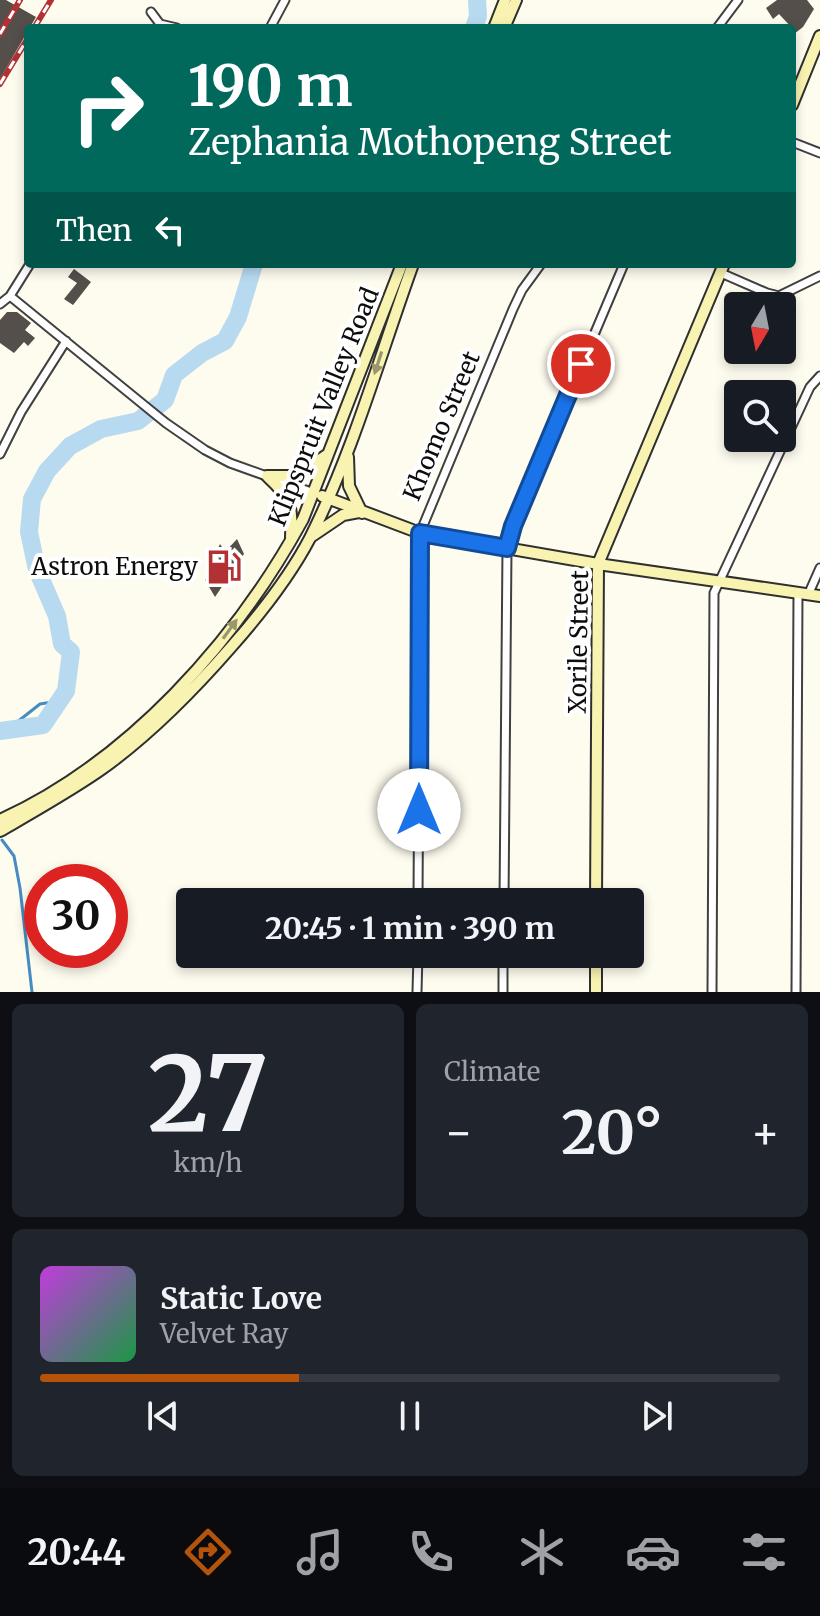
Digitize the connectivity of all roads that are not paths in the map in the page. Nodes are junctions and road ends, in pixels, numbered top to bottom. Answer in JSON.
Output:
{"nodes":[{"id":1,"x":285,"y":0,"type":"edge"},
{"id":2,"x":505,"y":0,"type":"edge"},
{"id":3,"x":516,"y":0,"type":"edge"},
{"id":4,"x":738,"y":0,"type":"edge"},
{"id":5,"x":151,"y":12,"type":"dead end"},
{"id":6,"x":160,"y":24,"type":"edge"},
{"id":7,"x":272,"y":24,"type":"edge"},
{"id":8,"x":496,"y":24,"type":"edge"},
{"id":9,"x":506,"y":24,"type":"edge"},
{"id":10,"x":720,"y":24,"type":"edge"},
{"id":11,"x":820,"y":36,"type":"edge"},
{"id":12,"x":796,"y":95,"type":"edge"},
{"id":13,"x":796,"y":144,"type":"edge"},
{"id":14,"x":820,"y":153,"type":"edge"},
{"id":15,"x":28,"y":268,"type":"edge"},
{"id":16,"x":400,"y":268,"type":"edge"},
{"id":17,"x":412,"y":268,"type":"edge"},
{"id":18,"x":538,"y":268,"type":"edge"},
{"id":19,"x":622,"y":268,"type":"edge"},
{"id":20,"x":722,"y":268,"type":"edge"},
{"id":21,"x":820,"y":276,"type":"edge"},
{"id":22,"x":10,"y":296,"type":"junction"},
{"id":23,"x":0,"y":304,"type":"edge"},
{"id":24,"x":66,"y":341,"type":"junction"},
{"id":25,"x":820,"y":376,"type":"edge"},
{"id":26,"x":349,"y":447,"type":"junction"},
{"id":27,"x":0,"y":454,"type":"edge"},
{"id":28,"x":329,"y":454,"type":"junction"},
{"id":29,"x":267,"y":476,"type":"junction"},
{"id":30,"x":314,"y":493,"type":"junction"},
{"id":31,"x":328,"y":498,"type":"junction"},
{"id":32,"x":361,"y":513,"type":"junction"},
{"id":33,"x":420,"y":533,"type":"junction"},
{"id":34,"x":310,"y":538,"type":"junction"},
{"id":35,"x":291,"y":540,"type":"junction"},
{"id":36,"x":507,"y":548,"type":"junction"},
{"id":37,"x":598,"y":564,"type":"junction"},
{"id":38,"x":820,"y":568,"type":"edge"},
{"id":39,"x":718,"y":582,"type":"junction"},
{"id":40,"x":803,"y":594,"type":"junction"},
{"id":41,"x":820,"y":596,"type":"edge"},
{"id":42,"x":0,"y":820,"type":"edge"},
{"id":43,"x":0,"y":831,"type":"edge"},
{"id":44,"x":418,"y":888,"type":"edge"},
{"id":45,"x":504,"y":888,"type":"edge"},
{"id":46,"x":596,"y":888,"type":"edge"},
{"id":47,"x":418,"y":968,"type":"edge"},
{"id":48,"x":503,"y":968,"type":"edge"},
{"id":49,"x":596,"y":968,"type":"edge"},
{"id":50,"x":417,"y":992,"type":"edge"},
{"id":51,"x":503,"y":992,"type":"edge"},
{"id":52,"x":596,"y":992,"type":"edge"},
{"id":53,"x":712,"y":992,"type":"edge"},
{"id":54,"x":796,"y":992,"type":"edge"}],
"edges":[{"from":1,"to":7,"type":"street"},
{"from":2,"to":8,"type":"main road"},
{"from":3,"to":9,"type":"main road"},
{"from":4,"to":10,"type":"street"},
{"from":5,"to":6,"type":"street"},
{"from":11,"to":12,"type":"main road"},
{"from":13,"to":14,"type":"street"},
{"from":15,"to":22,"type":"street"},
{"from":16,"to":28,"type":"main road","name":"Klipspruit Valley Road"},
{"from":17,"to":26,"type":"main road","name":"Klipspruit Valley Road","one_way":true},
{"from":18,"to":33,"type":"street","name":"Khomo Street"},
{"from":19,"to":36,"type":"street"},
{"from":20,"to":21,"type":"street"},
{"from":20,"to":37,"type":"main road","name":"Xorile Street"},
{"from":22,"to":23,"type":"street"},
{"from":22,"to":24,"type":"street"},
{"from":24,"to":27,"type":"street"},
{"from":24,"to":29,"type":"street"},
{"from":25,"to":39,"type":"street"},
{"from":26,"to":31,"type":"main road","name":"Klipspruit Valley Road"},
{"from":26,"to":32,"type":"main road"},
{"from":28,"to":29,"type":"main road"},
{"from":28,"to":30,"type":"main road","name":"Klipspruit Valley Road"},
{"from":29,"to":30,"type":"street"},
{"from":29,"to":35,"type":"main road"},
{"from":30,"to":31,"type":"main road"},
{"from":30,"to":35,"type":"main road","name":"Klipspruit Valley Road"},
{"from":31,"to":32,"type":"main road"},
{"from":31,"to":34,"type":"main road","name":"Klipspruit Valley Road"},
{"from":32,"to":33,"type":"main road"},
{"from":32,"to":34,"type":"main road"},
{"from":33,"to":36,"type":"main road"},
{"from":33,"to":44,"type":"street","name":"Khomo Street"},
{"from":34,"to":43,"type":"main road","name":"Klipspruit Valley Road"},
{"from":42,"to":35,"type":"main road","name":"Klipspruit Valley Road","one_way":true},
{"from":36,"to":37,"type":"main road"},
{"from":36,"to":45,"type":"street"},
{"from":37,"to":39,"type":"main road"},
{"from":37,"to":46,"type":"main road","name":"Xorile Street"},
{"from":38,"to":40,"type":"street"},
{"from":39,"to":40,"type":"main road"},
{"from":39,"to":53,"type":"street"},
{"from":40,"to":41,"type":"main road"},
{"from":40,"to":54,"type":"street"},
{"from":47,"to":50,"type":"street"},
{"from":48,"to":51,"type":"street"},
{"from":49,"to":52,"type":"main road"}]}
